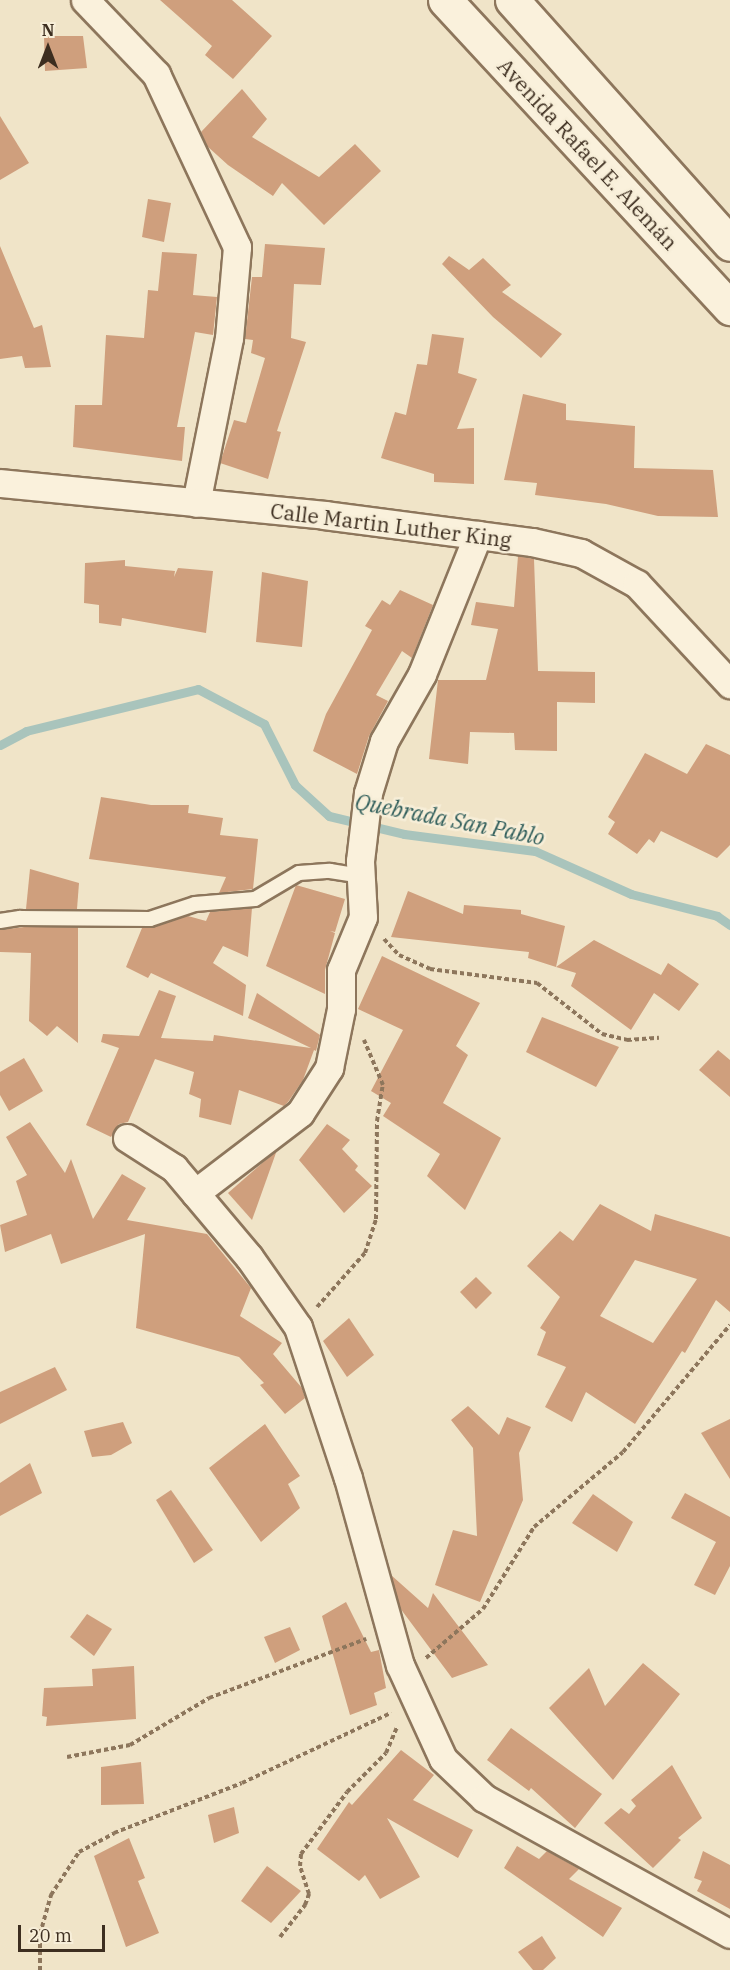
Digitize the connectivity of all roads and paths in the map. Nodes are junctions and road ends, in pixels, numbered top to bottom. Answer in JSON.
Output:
{"nodes":[{"id":1,"x":85,"y":0,"type":"edge"},
{"id":2,"x":445,"y":0,"type":"edge"},
{"id":3,"x":512,"y":0,"type":"edge"},
{"id":4,"x":730,"y":244,"type":"edge"},
{"id":5,"x":730,"y":308,"type":"edge"},
{"id":6,"x":0,"y":483,"type":"edge"},
{"id":7,"x":196,"y":502,"type":"junction"},
{"id":8,"x":478,"y":534,"type":"junction"},
{"id":9,"x":730,"y":684,"type":"edge"},
{"id":10,"x":361,"y":876,"type":"junction"},
{"id":11,"x":0,"y":921,"type":"edge"},
{"id":12,"x":380,"y":934,"type":"dead end"},
{"id":13,"x":359,"y":1032,"type":"dead end"},
{"id":14,"x":659,"y":1038,"type":"dead end"},
{"id":15,"x":127,"y":1138,"type":"dead end"},
{"id":16,"x":195,"y":1193,"type":"junction"},
{"id":17,"x":730,"y":1325,"type":"edge"},
{"id":18,"x":298,"y":1327,"type":"junction"},
{"id":19,"x":390,"y":1629,"type":"junction"},
{"id":20,"x":408,"y":1693,"type":"junction"},
{"id":21,"x":68,"y":1757,"type":"dead end"},
{"id":22,"x":730,"y":1934,"type":"edge"},
{"id":23,"x":280,"y":1937,"type":"dead end"},
{"id":24,"x":40,"y":1970,"type":"edge"}],
"edges":[{"from":1,"to":7,"type":"street"},
{"from":2,"to":5,"type":"main road","name":"Avenida Rafael E. Alemán"},
{"from":3,"to":4,"type":"main road","name":"Avenida Rafael E. Alemán"},
{"from":6,"to":7,"type":"street","name":"Calle Martin Luther King"},
{"from":7,"to":8,"type":"street","name":"Calle Martin Luther King"},
{"from":8,"to":9,"type":"street","name":"Calle Martin Luther King"},
{"from":8,"to":10,"type":"street"},
{"from":10,"to":11,"type":"lane"},
{"from":10,"to":16,"type":"street"},
{"from":12,"to":14,"type":"path"},
{"from":13,"to":18,"type":"path"},
{"from":15,"to":16,"type":"street"},
{"from":16,"to":18,"type":"street"},
{"from":17,"to":20,"type":"path"},
{"from":18,"to":19,"type":"street"},
{"from":19,"to":20,"type":"street"},
{"from":19,"to":21,"type":"path"},
{"from":20,"to":22,"type":"street"},
{"from":20,"to":23,"type":"path"},
{"from":20,"to":24,"type":"path"}]}
